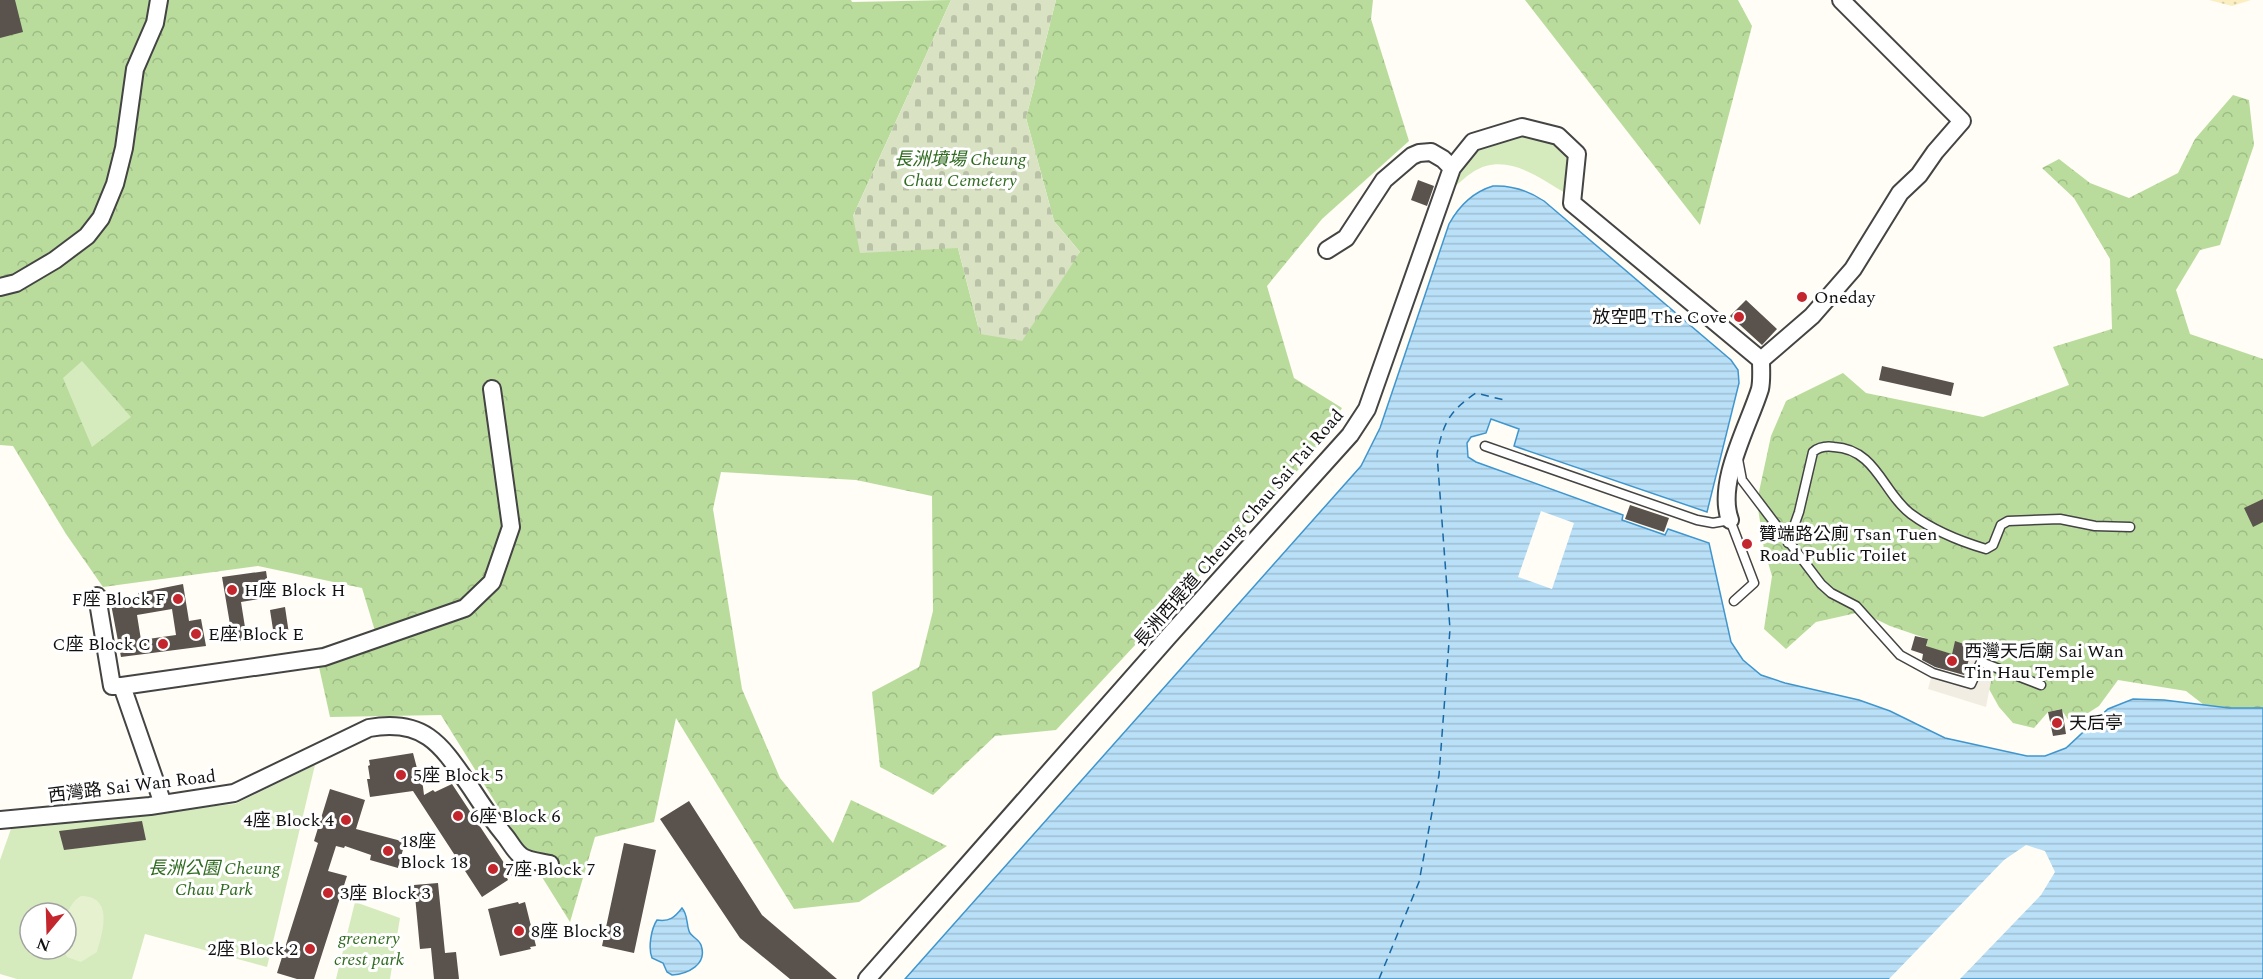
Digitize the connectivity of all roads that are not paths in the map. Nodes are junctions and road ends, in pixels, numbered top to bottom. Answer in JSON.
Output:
{"nodes":[{"id":1,"x":159,"y":0,"type":"edge"},
{"id":2,"x":1842,"y":0,"type":"edge"},
{"id":3,"x":1452,"y":168,"type":"junction"},
{"id":4,"x":1327,"y":250,"type":"dead end"},
{"id":5,"x":0,"y":287,"type":"edge"},
{"id":6,"x":1761,"y":360,"type":"junction"},
{"id":7,"x":492,"y":389,"type":"dead end"},
{"id":8,"x":1485,"y":446,"type":"dead end"},
{"id":9,"x":1736,"y":450,"type":"junction"},
{"id":10,"x":1730,"y":520,"type":"junction"},
{"id":11,"x":2130,"y":527,"type":"dead end"},
{"id":12,"x":1788,"y":543,"type":"junction"},
{"id":13,"x":97,"y":596,"type":"dead end"},
{"id":14,"x":1734,"y":601,"type":"dead end"},
{"id":15,"x":2041,"y":685,"type":"dead end"},
{"id":16,"x":122,"y":686,"type":"junction"},
{"id":17,"x":163,"y":804,"type":"junction"},
{"id":18,"x":0,"y":820,"type":"edge"},
{"id":19,"x":550,"y":864,"type":"dead end"},
{"id":20,"x":867,"y":979,"type":"edge"}],
"edges":[{"from":1,"to":5,"type":"street"},
{"from":2,"to":6,"type":"street"},
{"from":3,"to":4,"type":"street"},
{"from":3,"to":6,"type":"street","name":"長洲西堤道 Cheung Chau Sai Tai Road"},
{"from":3,"to":20,"type":"street","name":"長洲西堤道 Cheung Chau Sai Tai Road"},
{"from":6,"to":9,"type":"street"},
{"from":7,"to":16,"type":"street"},
{"from":8,"to":10,"type":"lane"},
{"from":9,"to":10,"type":"street"},
{"from":9,"to":12,"type":"lane"},
{"from":10,"to":14,"type":"lane"},
{"from":11,"to":12,"type":"lane"},
{"from":12,"to":15,"type":"lane"},
{"from":13,"to":16,"type":"street"},
{"from":16,"to":17,"type":"street"},
{"from":17,"to":18,"type":"street","name":"西灣路 Sai Wan Road"},
{"from":17,"to":19,"type":"street","name":"西灣路 Sai Wan Road"}]}
